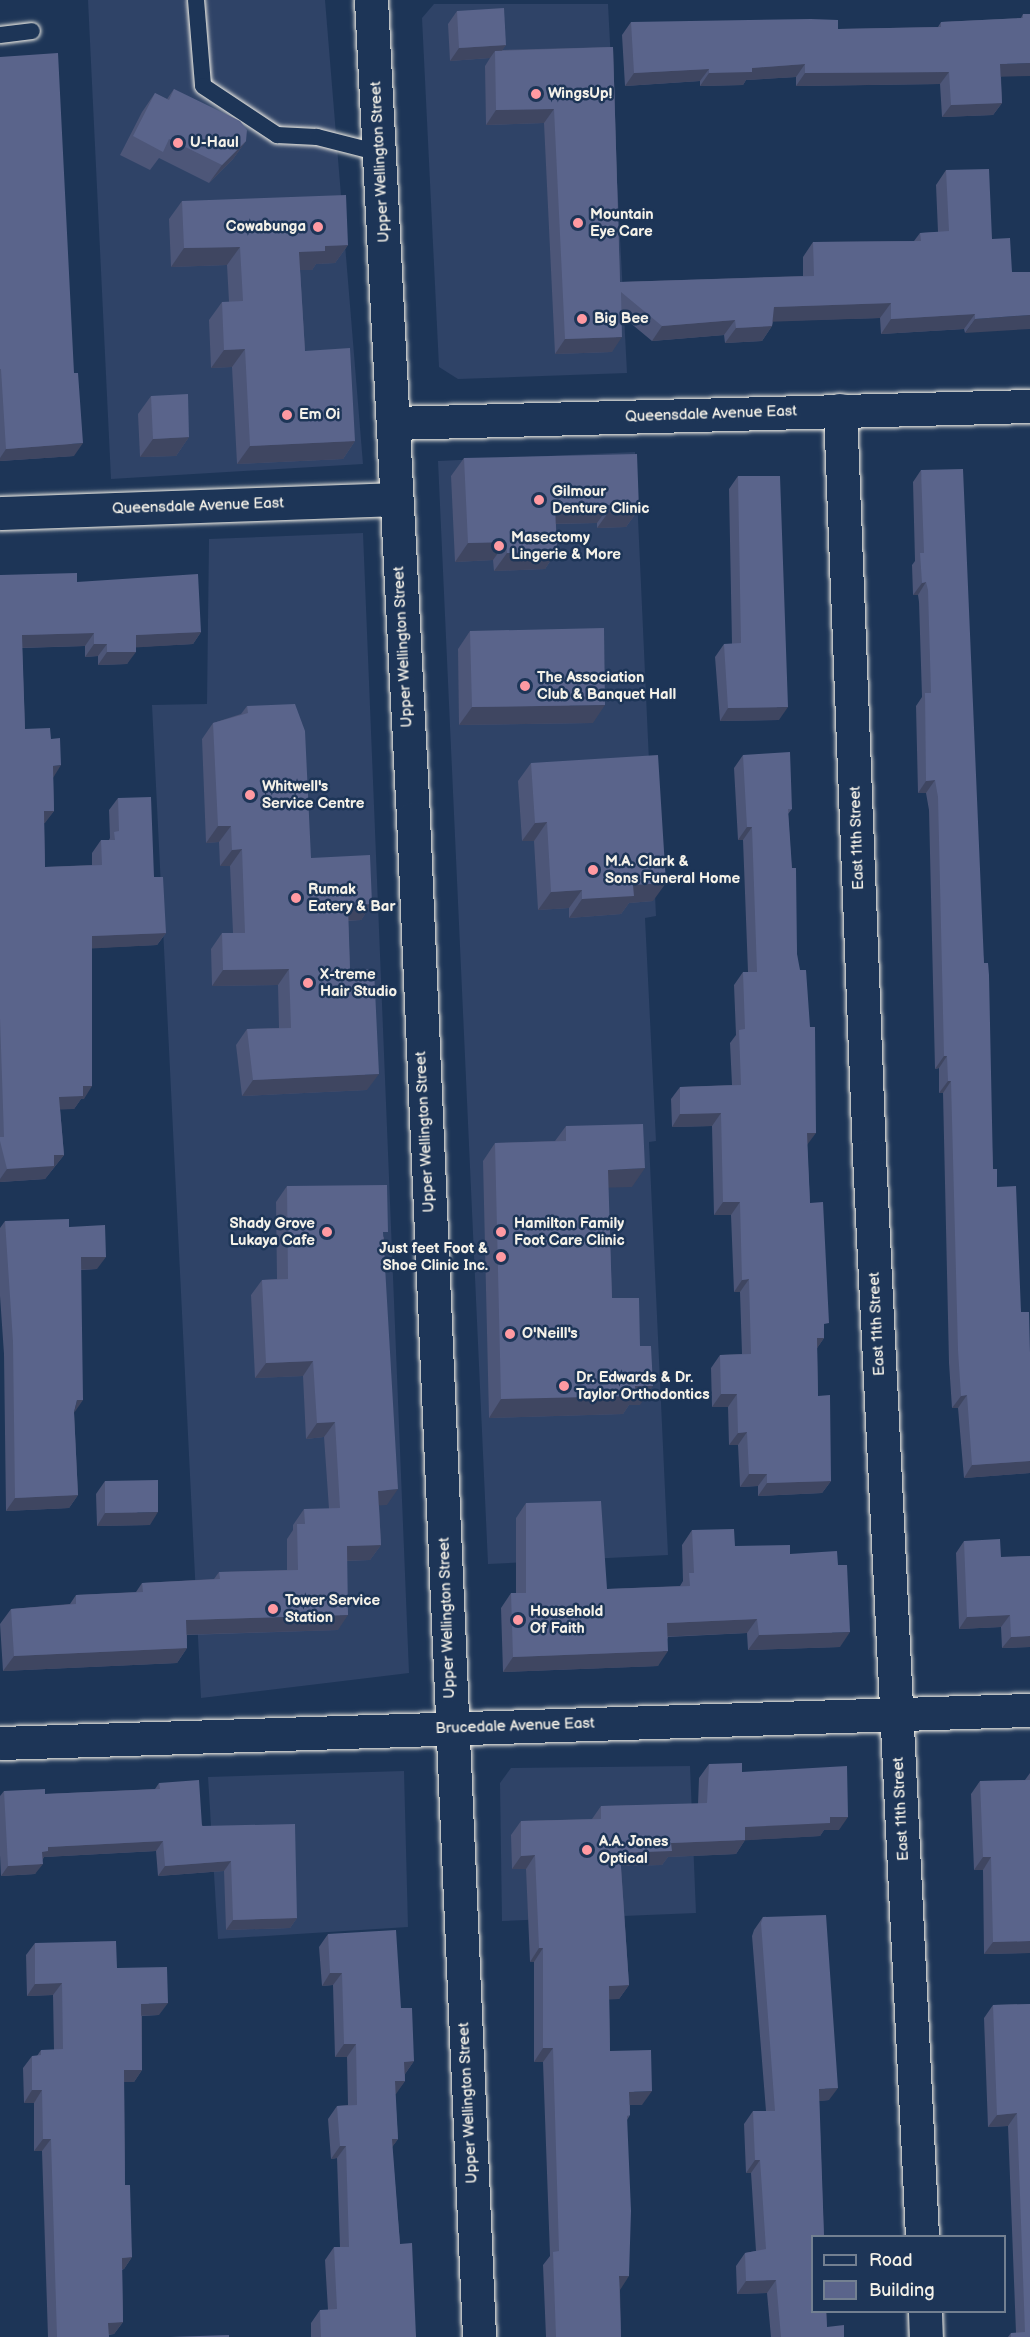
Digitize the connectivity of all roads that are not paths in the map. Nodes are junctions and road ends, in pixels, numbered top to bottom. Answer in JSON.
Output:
{"nodes":[{"id":1,"x":196,"y":0,"type":"edge"},
{"id":2,"x":371,"y":0,"type":"edge"},
{"id":3,"x":32,"y":31,"type":"dead end"},
{"id":4,"x":0,"y":34,"type":"edge"},
{"id":5,"x":380,"y":153,"type":"junction"},
{"id":6,"x":1030,"y":406,"type":"edge"},
{"id":7,"x":840,"y":410,"type":"junction"},
{"id":8,"x":393,"y":423,"type":"junction"},
{"id":9,"x":396,"y":499,"type":"junction"},
{"id":10,"x":0,"y":513,"type":"edge"},
{"id":11,"x":1030,"y":1710,"type":"edge"},
{"id":12,"x":896,"y":1713,"type":"junction"},
{"id":13,"x":451,"y":1727,"type":"junction"},
{"id":14,"x":0,"y":1743,"type":"edge"},
{"id":15,"x":922,"y":2235,"type":"edge"},
{"id":16,"x":925,"y":2313,"type":"edge"},
{"id":17,"x":479,"y":2337,"type":"edge"},
{"id":18,"x":926,"y":2337,"type":"edge"}],
"edges":[{"from":1,"to":5,"type":"lane"},
{"from":2,"to":5,"type":"street","name":"Upper Wellington Street"},
{"from":3,"to":4,"type":"lane"},
{"from":5,"to":8,"type":"street","name":"Upper Wellington Street"},
{"from":6,"to":7,"type":"street","name":"Queensdale Avenue East"},
{"from":7,"to":8,"type":"street","name":"Queensdale Avenue East"},
{"from":7,"to":12,"type":"street","name":"East 11th Street"},
{"from":8,"to":9,"type":"street","name":"Upper Wellington Street"},
{"from":9,"to":10,"type":"street","name":"Queensdale Avenue East"},
{"from":9,"to":13,"type":"street","name":"Upper Wellington Street"},
{"from":11,"to":12,"type":"street","name":"Brucedale Avenue East"},
{"from":12,"to":13,"type":"street","name":"Brucedale Avenue East"},
{"from":12,"to":15,"type":"street","name":"East 11th Street"},
{"from":13,"to":14,"type":"street","name":"Brucedale Avenue East"},
{"from":13,"to":17,"type":"street","name":"Upper Wellington Street"},
{"from":16,"to":18,"type":"street"}]}
